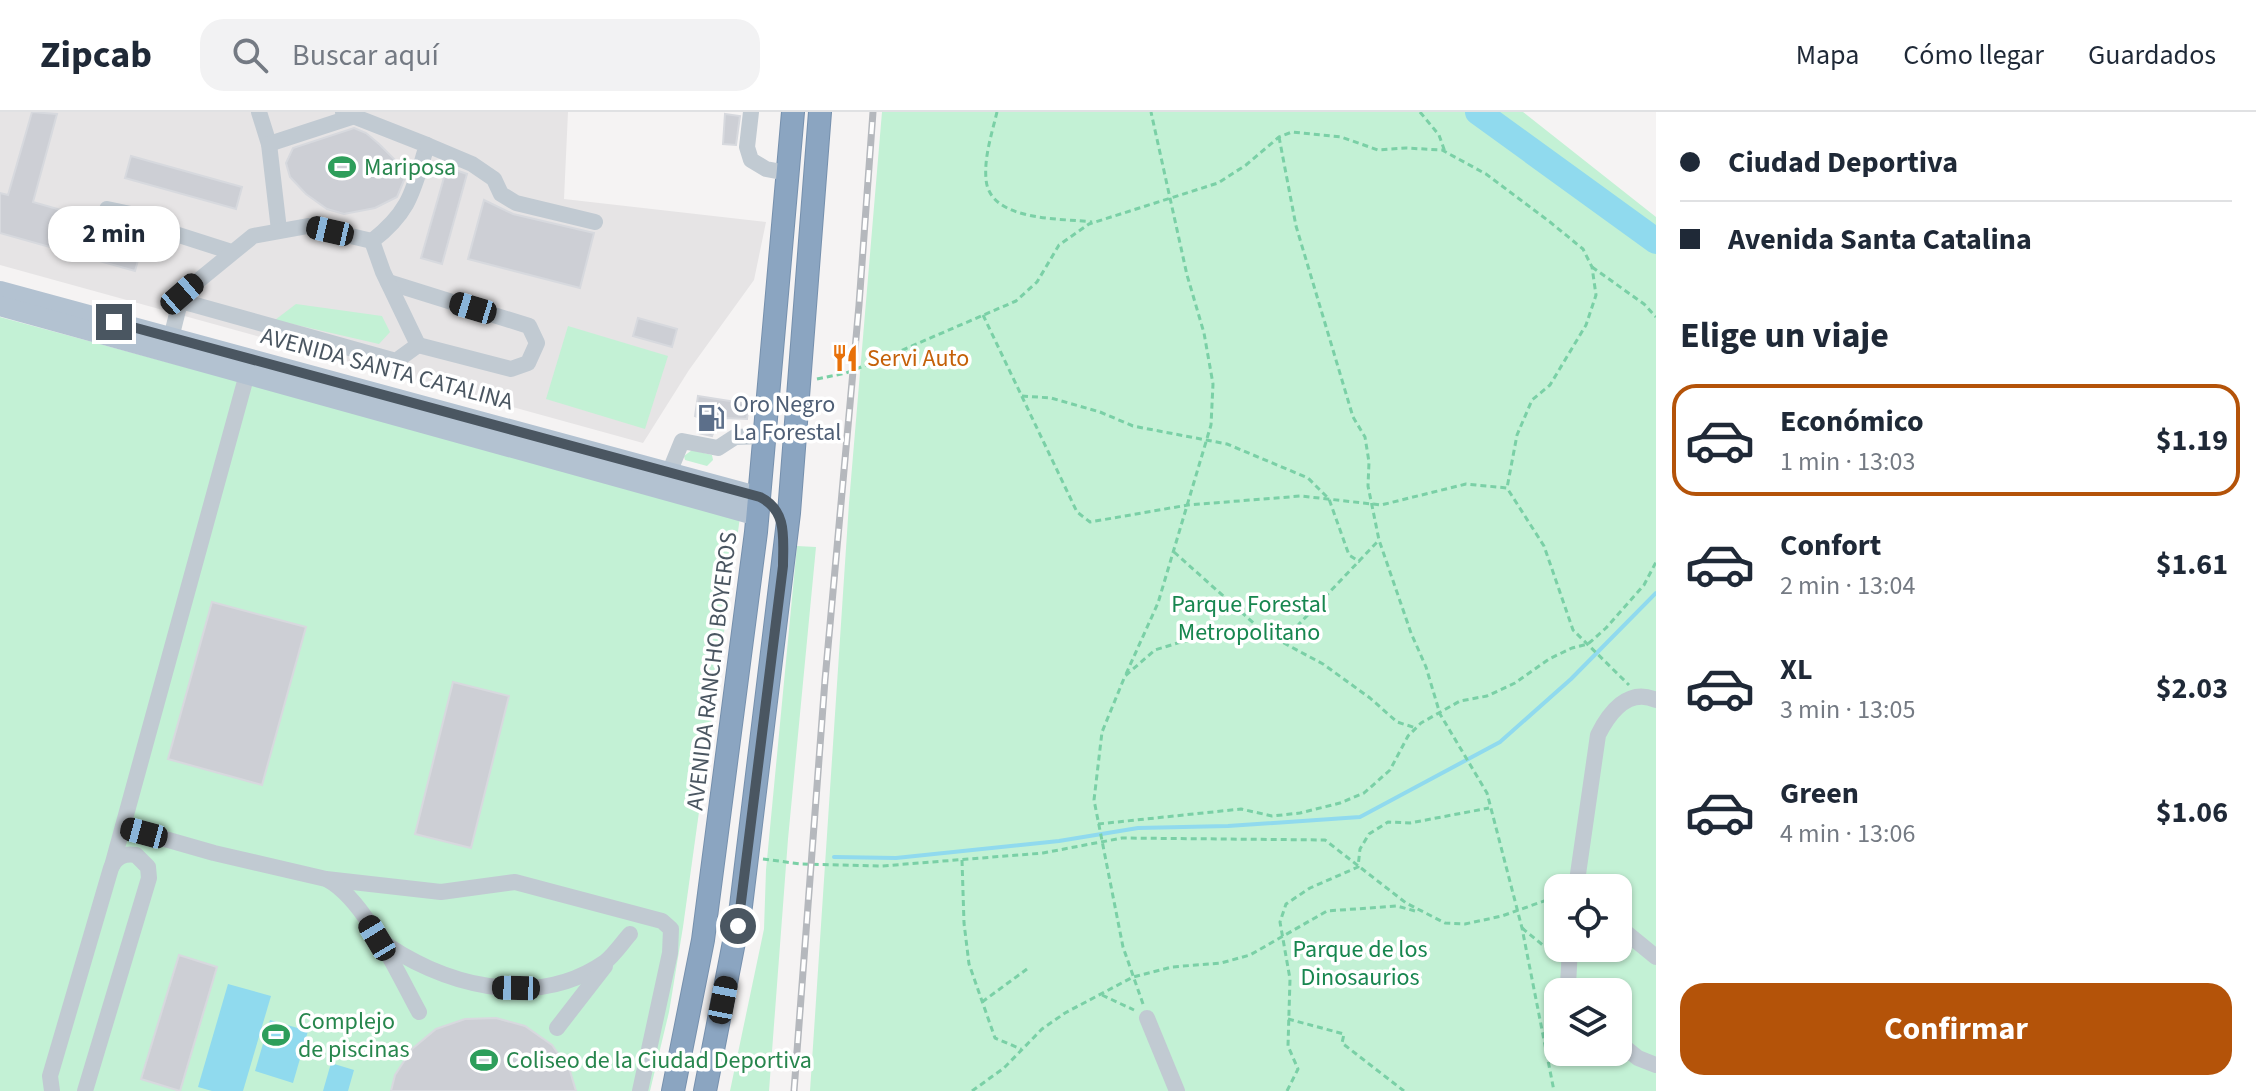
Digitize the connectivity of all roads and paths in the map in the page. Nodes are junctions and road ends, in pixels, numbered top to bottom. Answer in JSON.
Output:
{"nodes":[{"id":1,"x":259,"y":112,"type":"edge"},
{"id":2,"x":751,"y":112,"type":"edge"},
{"id":3,"x":793,"y":112,"type":"edge"},
{"id":4,"x":820,"y":112,"type":"edge"},
{"id":5,"x":997,"y":112,"type":"edge"},
{"id":6,"x":1151,"y":112,"type":"edge"},
{"id":7,"x":1420,"y":112,"type":"edge"},
{"id":8,"x":349,"y":114,"type":"edge"},
{"id":9,"x":1279,"y":137,"type":"junction"},
{"id":10,"x":269,"y":144,"type":"junction"},
{"id":11,"x":427,"y":145,"type":"junction"},
{"id":12,"x":1445,"y":152,"type":"junction"},
{"id":13,"x":787,"y":173,"type":"junction"},
{"id":14,"x":1170,"y":197,"type":"junction"},
{"id":15,"x":107,"y":209,"type":"dead end"},
{"id":16,"x":595,"y":222,"type":"dead end"},
{"id":17,"x":1096,"y":222,"type":"junction"},
{"id":18,"x":279,"y":230,"type":"junction"},
{"id":19,"x":372,"y":241,"type":"junction"},
{"id":20,"x":232,"y":252,"type":"junction"},
{"id":21,"x":1592,"y":267,"type":"junction"},
{"id":22,"x":388,"y":282,"type":"junction"},
{"id":23,"x":0,"y":291,"type":"edge"},
{"id":24,"x":181,"y":301,"type":"junction"},
{"id":25,"x":0,"y":306,"type":"edge"},
{"id":26,"x":983,"y":315,"type":"junction"},
{"id":27,"x":1656,"y":317,"type":"edge"},
{"id":28,"x":171,"y":338,"type":"junction"},
{"id":29,"x":418,"y":345,"type":"junction"},
{"id":30,"x":247,"y":374,"type":"junction"},
{"id":31,"x":798,"y":384,"type":"junction"},
{"id":32,"x":1022,"y":396,"type":"junction"},
{"id":33,"x":765,"y":436,"type":"junction"},
{"id":34,"x":794,"y":439,"type":"junction"},
{"id":35,"x":1208,"y":442,"type":"junction"},
{"id":36,"x":669,"y":473,"type":"junction"},
{"id":37,"x":1507,"y":488,"type":"junction"},
{"id":38,"x":1329,"y":499,"type":"junction"},
{"id":39,"x":1372,"y":504,"type":"junction"},
{"id":40,"x":1188,"y":505,"type":"junction"},
{"id":41,"x":758,"y":512,"type":"junction"},
{"id":42,"x":1379,"y":540,"type":"junction"},
{"id":43,"x":1174,"y":552,"type":"junction"},
{"id":44,"x":1360,"y":562,"type":"junction"},
{"id":45,"x":1656,"y":562,"type":"edge"},
{"id":46,"x":783,"y":566,"type":"junction"},
{"id":47,"x":1271,"y":639,"type":"junction"},
{"id":48,"x":1282,"y":642,"type":"junction"},
{"id":49,"x":1588,"y":644,"type":"junction"},
{"id":50,"x":1125,"y":676,"type":"junction"},
{"id":51,"x":1648,"y":698,"type":"edge"},
{"id":52,"x":1440,"y":714,"type":"junction"},
{"id":53,"x":1416,"y":728,"type":"junction"},
{"id":54,"x":1491,"y":808,"type":"junction"},
{"id":55,"x":1098,"y":824,"type":"junction"},
{"id":56,"x":123,"y":827,"type":"junction"},
{"id":57,"x":1102,"y":843,"type":"junction"},
{"id":58,"x":747,"y":857,"type":"junction"},
{"id":59,"x":962,"y":860,"type":"junction"},
{"id":60,"x":1358,"y":867,"type":"junction"},
{"id":61,"x":111,"y":868,"type":"junction"},
{"id":62,"x":1578,"y":874,"type":"edge"},
{"id":63,"x":326,"y":879,"type":"junction"},
{"id":64,"x":1544,"y":902,"type":"edge"},
{"id":65,"x":1518,"y":912,"type":"junction"},
{"id":66,"x":1422,"y":914,"type":"junction"},
{"id":67,"x":650,"y":918,"type":"junction"},
{"id":68,"x":1522,"y":928,"type":"junction"},
{"id":69,"x":630,"y":934,"type":"junction"},
{"id":70,"x":1283,"y":935,"type":"junction"},
{"id":71,"x":1632,"y":937,"type":"edge"},
{"id":72,"x":377,"y":938,"type":"junction"},
{"id":73,"x":1656,"y":957,"type":"edge"},
{"id":74,"x":1568,"y":962,"type":"edge"},
{"id":75,"x":1568,"y":966,"type":"junction"},
{"id":76,"x":1027,"y":969,"type":"dead end"},
{"id":77,"x":1133,"y":977,"type":"junction"},
{"id":78,"x":1569,"y":978,"type":"edge"},
{"id":79,"x":1102,"y":995,"type":"junction"},
{"id":80,"x":982,"y":1002,"type":"junction"},
{"id":81,"x":419,"y":1012,"type":"dead end"},
{"id":82,"x":1147,"y":1018,"type":"junction"},
{"id":83,"x":1288,"y":1019,"type":"junction"},
{"id":84,"x":557,"y":1028,"type":"dead end"},
{"id":85,"x":1021,"y":1049,"type":"junction"},
{"id":86,"x":1632,"y":1053,"type":"edge"},
{"id":87,"x":1656,"y":1065,"type":"edge"},
{"id":88,"x":52,"y":1091,"type":"edge"},
{"id":89,"x":85,"y":1091,"type":"edge"},
{"id":90,"x":640,"y":1091,"type":"edge"},
{"id":91,"x":673,"y":1091,"type":"edge"},
{"id":92,"x":705,"y":1091,"type":"edge"},
{"id":93,"x":972,"y":1091,"type":"edge"},
{"id":94,"x":1177,"y":1091,"type":"edge"},
{"id":95,"x":1287,"y":1091,"type":"edge"},
{"id":96,"x":1404,"y":1091,"type":"edge"},
{"id":97,"x":1554,"y":1091,"type":"edge"}],
"edges":[{"from":1,"to":10,"type":"lane"},
{"from":2,"to":13,"type":"lane"},
{"from":3,"to":13,"type":"highway","name":"AVENIDA RANCHO BOYEROS"},
{"from":4,"to":31,"type":"highway"},
{"from":5,"to":17,"type":"path"},
{"from":6,"to":14,"type":"path"},
{"from":7,"to":12,"type":"path"},
{"from":8,"to":10,"type":"lane"},
{"from":8,"to":11,"type":"lane"},
{"from":9,"to":12,"type":"path"},
{"from":9,"to":14,"type":"path"},
{"from":9,"to":39,"type":"path"},
{"from":10,"to":18,"type":"lane"},
{"from":11,"to":16,"type":"lane"},
{"from":11,"to":19,"type":"lane"},
{"from":12,"to":21,"type":"path"},
{"from":13,"to":33,"type":"highway","name":"AVENIDA RANCHO BOYEROS"},
{"from":14,"to":17,"type":"path"},
{"from":14,"to":35,"type":"path"},
{"from":15,"to":20,"type":"lane"},
{"from":17,"to":26,"type":"path"},
{"from":18,"to":19,"type":"lane"},
{"from":18,"to":20,"type":"lane"},
{"from":19,"to":22,"type":"lane"},
{"from":20,"to":24,"type":"lane"},
{"from":21,"to":27,"type":"path"},
{"from":21,"to":37,"type":"path"},
{"from":22,"to":29,"type":"lane"},
{"from":22,"to":29,"type":"lane"},
{"from":23,"to":28,"type":"main road","name":"AVENIDA SANTA CATALINA"},
{"from":24,"to":28,"type":"lane"},
{"from":24,"to":29,"type":"lane"},
{"from":25,"to":30,"type":"main road","name":"AVENIDA SANTA CATALINA"},
{"from":26,"to":31,"type":"path"},
{"from":26,"to":32,"type":"path"},
{"from":28,"to":36,"type":"main road","name":"AVENIDA SANTA CATALINA"},
{"from":30,"to":41,"type":"main road","name":"AVENIDA SANTA CATALINA"},
{"from":30,"to":56,"type":"lane"},
{"from":31,"to":34,"type":"highway"},
{"from":32,"to":35,"type":"path"},
{"from":32,"to":40,"type":"path"},
{"from":33,"to":36,"type":"lane"},
{"from":33,"to":41,"type":"highway","name":"AVENIDA RANCHO BOYEROS"},
{"from":34,"to":41,"type":"highway"},
{"from":34,"to":46,"type":"highway"},
{"from":35,"to":38,"type":"path"},
{"from":35,"to":40,"type":"path"},
{"from":36,"to":41,"type":"main road","name":"AVENIDA SANTA CATALINA"},
{"from":37,"to":39,"type":"path"},
{"from":37,"to":49,"type":"path"},
{"from":38,"to":39,"type":"path"},
{"from":38,"to":40,"type":"path"},
{"from":38,"to":44,"type":"path"},
{"from":39,"to":42,"type":"path"},
{"from":40,"to":43,"type":"path"},
{"from":41,"to":46,"type":"highway"},
{"from":41,"to":91,"type":"highway","name":"AVENIDA RANCHO BOYEROS"},
{"from":42,"to":44,"type":"path"},
{"from":42,"to":52,"type":"path"},
{"from":43,"to":47,"type":"path"},
{"from":43,"to":50,"type":"path"},
{"from":44,"to":48,"type":"path"},
{"from":45,"to":49,"type":"path"},
{"from":46,"to":58,"type":"highway"},
{"from":47,"to":48,"type":"path"},
{"from":47,"to":50,"type":"path"},
{"from":48,"to":53,"type":"path"},
{"from":49,"to":51,"type":"path"},
{"from":49,"to":52,"type":"path"},
{"from":50,"to":55,"type":"path"},
{"from":51,"to":62,"type":"lane"},
{"from":52,"to":53,"type":"path"},
{"from":52,"to":54,"type":"path"},
{"from":53,"to":55,"type":"path"},
{"from":54,"to":60,"type":"path"},
{"from":54,"to":65,"type":"path"},
{"from":55,"to":57,"type":"path"},
{"from":56,"to":61,"type":"lane"},
{"from":56,"to":63,"type":"lane"},
{"from":57,"to":59,"type":"path"},
{"from":57,"to":60,"type":"path"},
{"from":57,"to":77,"type":"path"},
{"from":58,"to":59,"type":"path"},
{"from":58,"to":92,"type":"highway"},
{"from":59,"to":80,"type":"path"},
{"from":60,"to":66,"type":"path"},
{"from":60,"to":70,"type":"path"},
{"from":61,"to":88,"type":"lane"},
{"from":61,"to":89,"type":"lane"},
{"from":63,"to":67,"type":"lane"},
{"from":63,"to":72,"type":"lane"},
{"from":64,"to":65,"type":"path"},
{"from":65,"to":66,"type":"path"},
{"from":65,"to":68,"type":"path"},
{"from":66,"to":70,"type":"path"},
{"from":67,"to":69,"type":"lane"},
{"from":67,"to":90,"type":"lane"},
{"from":68,"to":75,"type":"path"},
{"from":68,"to":97,"type":"path"},
{"from":69,"to":72,"type":"lane"},
{"from":69,"to":84,"type":"lane"},
{"from":70,"to":77,"type":"path"},
{"from":70,"to":83,"type":"path"},
{"from":71,"to":73,"type":"lane"},
{"from":72,"to":81,"type":"lane"},
{"from":74,"to":75,"type":"lane"},
{"from":75,"to":78,"type":"lane"},
{"from":76,"to":80,"type":"path"},
{"from":77,"to":79,"type":"path"},
{"from":77,"to":82,"type":"path"},
{"from":79,"to":82,"type":"path"},
{"from":79,"to":85,"type":"path"},
{"from":80,"to":85,"type":"path"},
{"from":82,"to":94,"type":"lane"},
{"from":83,"to":95,"type":"path"},
{"from":83,"to":96,"type":"path"},
{"from":85,"to":93,"type":"path"},
{"from":86,"to":87,"type":"lane"}]}
